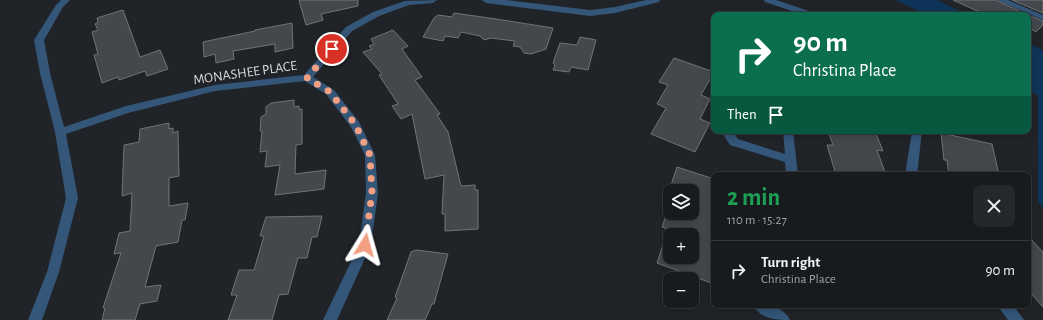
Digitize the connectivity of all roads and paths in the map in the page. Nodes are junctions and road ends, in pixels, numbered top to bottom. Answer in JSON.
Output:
{"nodes":[{"id":1,"x":66,"y":0,"type":"edge"},
{"id":2,"x":433,"y":0,"type":"edge"},
{"id":3,"x":486,"y":0,"type":"edge"},
{"id":4,"x":656,"y":0,"type":"edge"},
{"id":5,"x":768,"y":0,"type":"edge"},
{"id":6,"x":1000,"y":0,"type":"edge"},
{"id":7,"x":803,"y":12,"type":"edge"},
{"id":8,"x":1029,"y":12,"type":"edge"},
{"id":9,"x":1031,"y":13,"type":"edge"},
{"id":10,"x":1043,"y":18,"type":"edge"},
{"id":11,"x":307,"y":78,"type":"junction"},
{"id":12,"x":60,"y":132,"type":"junction"},
{"id":13,"x":728,"y":134,"type":"edge"},
{"id":14,"x":788,"y":134,"type":"edge"},
{"id":15,"x":917,"y":134,"type":"edge"},
{"id":16,"x":791,"y":160,"type":"junction"},
{"id":17,"x":792,"y":172,"type":"edge"},
{"id":18,"x":911,"y":172,"type":"edge"},
{"id":19,"x":765,"y":308,"type":"edge"},
{"id":20,"x":1007,"y":308,"type":"edge"},
{"id":21,"x":35,"y":320,"type":"edge"},
{"id":22,"x":330,"y":320,"type":"edge"},
{"id":23,"x":783,"y":320,"type":"edge"},
{"id":24,"x":1017,"y":320,"type":"edge"}],
"edges":[{"from":1,"to":12,"type":"street"},
{"from":2,"to":11,"type":"street"},
{"from":3,"to":4,"type":"street"},
{"from":5,"to":7,"type":"street"},
{"from":6,"to":8,"type":"lane"},
{"from":9,"to":10,"type":"lane"},
{"from":11,"to":12,"type":"street","name":"MONASHEE PLACE"},
{"from":11,"to":22,"type":"street","name":"MONASHEE PLACE"},
{"from":12,"to":21,"type":"street"},
{"from":13,"to":16,"type":"street"},
{"from":14,"to":16,"type":"street"},
{"from":15,"to":18,"type":"street"},
{"from":16,"to":17,"type":"street"},
{"from":19,"to":23,"type":"street"},
{"from":20,"to":24,"type":"street"}]}
